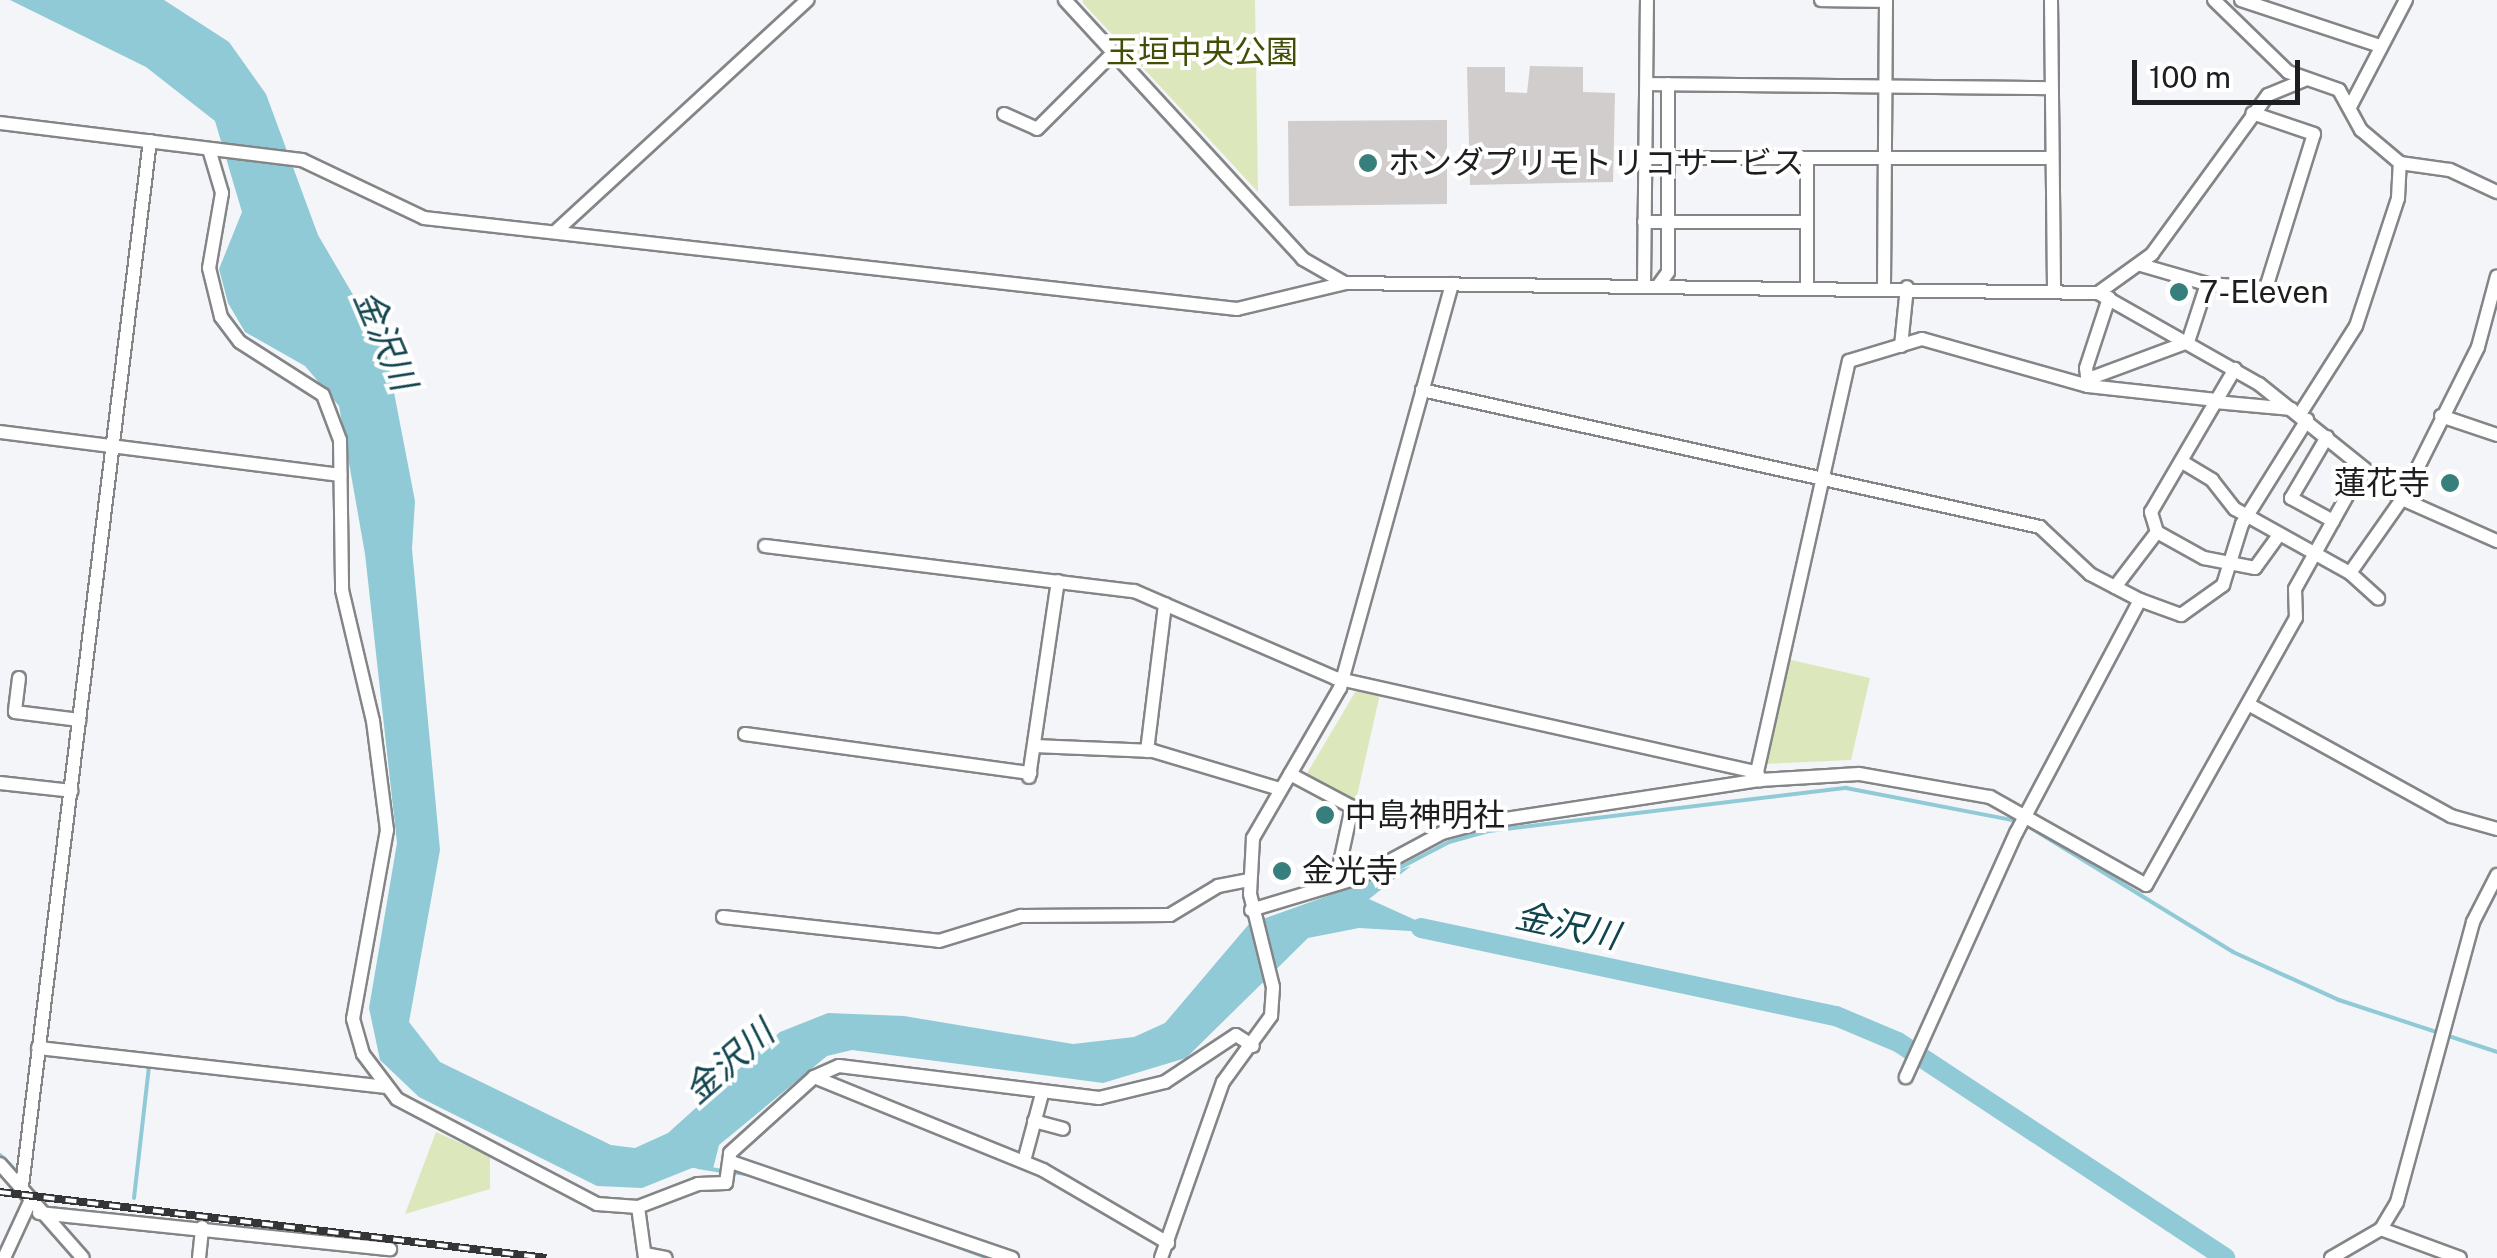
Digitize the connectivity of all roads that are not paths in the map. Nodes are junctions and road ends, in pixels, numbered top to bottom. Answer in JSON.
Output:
{"nodes":[{"id":1,"x":807,"y":0,"type":"edge"},
{"id":2,"x":1647,"y":0,"type":"edge"},
{"id":3,"x":1822,"y":0,"type":"edge"},
{"id":4,"x":1886,"y":0,"type":"edge"},
{"id":5,"x":2051,"y":0,"type":"edge"},
{"id":6,"x":2214,"y":0,"type":"edge"},
{"id":7,"x":2241,"y":0,"type":"edge"},
{"id":8,"x":2406,"y":0,"type":"edge"},
{"id":9,"x":1071,"y":3,"type":"edge"},
{"id":10,"x":2380,"y":46,"type":"junction"},
{"id":11,"x":1114,"y":52,"type":"junction"},
{"id":12,"x":2308,"y":78,"type":"junction"},
{"id":13,"x":1884,"y":82,"type":"junction"},
{"id":14,"x":1647,"y":84,"type":"junction"},
{"id":15,"x":1668,"y":84,"type":"junction"},
{"id":16,"x":2051,"y":88,"type":"junction"},
{"id":17,"x":2350,"y":107,"type":"junction"},
{"id":18,"x":2252,"y":113,"type":"junction"},
{"id":19,"x":1004,"y":114,"type":"dead end"},
{"id":20,"x":0,"y":123,"type":"edge"},
{"id":21,"x":150,"y":141,"type":"junction"},
{"id":22,"x":212,"y":149,"type":"junction"},
{"id":23,"x":1646,"y":158,"type":"junction"},
{"id":24,"x":1668,"y":158,"type":"junction"},
{"id":25,"x":1807,"y":158,"type":"junction"},
{"id":26,"x":1884,"y":158,"type":"junction"},
{"id":27,"x":2052,"y":158,"type":"junction"},
{"id":28,"x":2400,"y":164,"type":"junction"},
{"id":29,"x":2497,"y":192,"type":"edge"},
{"id":30,"x":1644,"y":222,"type":"junction"},
{"id":31,"x":1668,"y":222,"type":"junction"},
{"id":32,"x":1807,"y":222,"type":"junction"},
{"id":33,"x":555,"y":232,"type":"junction"},
{"id":34,"x":2141,"y":265,"type":"junction"},
{"id":35,"x":2497,"y":278,"type":"edge"},
{"id":36,"x":1345,"y":283,"type":"junction"},
{"id":37,"x":1452,"y":284,"type":"junction"},
{"id":38,"x":2207,"y":284,"type":"junction"},
{"id":39,"x":1651,"y":285,"type":"junction"},
{"id":40,"x":1807,"y":286,"type":"junction"},
{"id":41,"x":1884,"y":286,"type":"junction"},
{"id":42,"x":1908,"y":287,"type":"junction"},
{"id":43,"x":2054,"y":288,"type":"junction"},
{"id":44,"x":2103,"y":296,"type":"junction"},
{"id":45,"x":2494,"y":300,"type":"edge"},
{"id":46,"x":2188,"y":342,"type":"junction"},
{"id":47,"x":1901,"y":346,"type":"junction"},
{"id":48,"x":2235,"y":369,"type":"junction"},
{"id":49,"x":2089,"y":382,"type":"junction"},
{"id":50,"x":1422,"y":390,"type":"junction"},
{"id":51,"x":2216,"y":401,"type":"junction"},
{"id":52,"x":2299,"y":414,"type":"junction"},
{"id":53,"x":2441,"y":416,"type":"junction"},
{"id":54,"x":0,"y":432,"type":"edge"},
{"id":55,"x":2497,"y":435,"type":"edge"},
{"id":56,"x":2327,"y":437,"type":"junction"},
{"id":57,"x":114,"y":446,"type":"junction"},
{"id":58,"x":2184,"y":463,"type":"junction"},
{"id":59,"x":2362,"y":469,"type":"junction"},
{"id":60,"x":340,"y":475,"type":"junction"},
{"id":61,"x":1822,"y":478,"type":"junction"},
{"id":62,"x":2402,"y":499,"type":"junction"},
{"id":63,"x":2246,"y":516,"type":"junction"},
{"id":64,"x":2333,"y":521,"type":"junction"},
{"id":65,"x":2158,"y":532,"type":"junction"},
{"id":66,"x":2279,"y":535,"type":"junction"},
{"id":67,"x":2497,"y":541,"type":"edge"},
{"id":68,"x":765,"y":546,"type":"dead end"},
{"id":69,"x":2315,"y":554,"type":"junction"},
{"id":70,"x":2234,"y":564,"type":"junction"},
{"id":71,"x":2350,"y":573,"type":"junction"},
{"id":72,"x":1058,"y":580,"type":"junction"},
{"id":73,"x":2116,"y":587,"type":"junction"},
{"id":74,"x":2378,"y":598,"type":"dead end"},
{"id":75,"x":2140,"y":600,"type":"junction"},
{"id":76,"x":1165,"y":604,"type":"junction"},
{"id":77,"x":19,"y":678,"type":"dead end"},
{"id":78,"x":1343,"y":678,"type":"junction"},
{"id":79,"x":2248,"y":704,"type":"junction"},
{"id":80,"x":80,"y":720,"type":"junction"},
{"id":81,"x":745,"y":734,"type":"dead end"},
{"id":82,"x":1034,"y":746,"type":"junction"},
{"id":83,"x":1147,"y":751,"type":"junction"},
{"id":84,"x":1290,"y":774,"type":"junction"},
{"id":85,"x":1758,"y":776,"type":"junction"},
{"id":86,"x":0,"y":783,"type":"edge"},
{"id":87,"x":1280,"y":788,"type":"junction"},
{"id":88,"x":72,"y":791,"type":"junction"},
{"id":89,"x":2027,"y":812,"type":"junction"},
{"id":90,"x":2497,"y":829,"type":"edge"},
{"id":91,"x":2497,"y":875,"type":"edge"},
{"id":92,"x":1249,"y":880,"type":"junction"},
{"id":93,"x":1336,"y":882,"type":"junction"},
{"id":94,"x":1252,"y":910,"type":"junction"},
{"id":95,"x":722,"y":917,"type":"dead end"},
{"id":96,"x":1253,"y":1046,"type":"junction"},
{"id":97,"x":38,"y":1048,"type":"junction"},
{"id":98,"x":814,"y":1077,"type":"junction"},
{"id":99,"x":1906,"y":1077,"type":"dead end"},
{"id":100,"x":385,"y":1088,"type":"junction"},
{"id":101,"x":1042,"y":1094,"type":"junction"},
{"id":102,"x":1034,"y":1120,"type":"junction"},
{"id":103,"x":1064,"y":1129,"type":"dead end"},
{"id":104,"x":1024,"y":1161,"type":"junction"},
{"id":105,"x":0,"y":1164,"type":"edge"},
{"id":106,"x":733,"y":1169,"type":"junction"},
{"id":107,"x":22,"y":1186,"type":"junction"},
{"id":108,"x":638,"y":1207,"type":"junction"},
{"id":109,"x":34,"y":1208,"type":"junction"},
{"id":110,"x":202,"y":1227,"type":"junction"},
{"id":111,"x":2381,"y":1229,"type":"junction"},
{"id":112,"x":1168,"y":1243,"type":"junction"},
{"id":113,"x":390,"y":1249,"type":"edge"},
{"id":114,"x":645,"y":1256,"type":"edge"},
{"id":115,"x":4,"y":1258,"type":"edge"},
{"id":116,"x":83,"y":1258,"type":"edge"},
{"id":117,"x":199,"y":1258,"type":"edge"},
{"id":118,"x":666,"y":1258,"type":"edge"},
{"id":119,"x":1012,"y":1258,"type":"edge"},
{"id":120,"x":1161,"y":1258,"type":"edge"},
{"id":121,"x":2331,"y":1258,"type":"edge"},
{"id":122,"x":2460,"y":1258,"type":"edge"}],
"edges":[{"from":1,"to":33,"type":"street"},
{"from":2,"to":14,"type":"street"},
{"from":3,"to":4,"type":"street"},
{"from":4,"to":13,"type":"street"},
{"from":5,"to":16,"type":"street"},
{"from":6,"to":12,"type":"street"},
{"from":7,"to":10,"type":"street"},
{"from":8,"to":10,"type":"street"},
{"from":9,"to":11,"type":"street"},
{"from":10,"to":17,"type":"street"},
{"from":11,"to":19,"type":"street"},
{"from":11,"to":36,"type":"street"},
{"from":12,"to":17,"type":"street"},
{"from":12,"to":18,"type":"street"},
{"from":13,"to":15,"type":"street"},
{"from":13,"to":16,"type":"street"},
{"from":13,"to":26,"type":"street"},
{"from":14,"to":15,"type":"street"},
{"from":14,"to":23,"type":"street"},
{"from":15,"to":24,"type":"street"},
{"from":16,"to":27,"type":"street"},
{"from":17,"to":28,"type":"street"},
{"from":18,"to":34,"type":"street"},
{"from":18,"to":38,"type":"street"},
{"from":20,"to":21,"type":"street"},
{"from":21,"to":22,"type":"street"},
{"from":21,"to":57,"type":"street"},
{"from":22,"to":33,"type":"street"},
{"from":22,"to":60,"type":"street"},
{"from":23,"to":24,"type":"street"},
{"from":23,"to":30,"type":"street"},
{"from":24,"to":25,"type":"street"},
{"from":24,"to":31,"type":"street"},
{"from":25,"to":26,"type":"street"},
{"from":25,"to":32,"type":"street"},
{"from":26,"to":27,"type":"street"},
{"from":26,"to":41,"type":"street"},
{"from":27,"to":43,"type":"street"},
{"from":28,"to":29,"type":"street"},
{"from":28,"to":52,"type":"street"},
{"from":30,"to":31,"type":"street"},
{"from":30,"to":39,"type":"street"},
{"from":31,"to":32,"type":"street"},
{"from":31,"to":39,"type":"street"},
{"from":32,"to":40,"type":"street"},
{"from":33,"to":36,"type":"street"},
{"from":34,"to":38,"type":"street"},
{"from":34,"to":44,"type":"street"},
{"from":35,"to":45,"type":"street"},
{"from":36,"to":37,"type":"street"},
{"from":37,"to":39,"type":"street"},
{"from":37,"to":50,"type":"street"},
{"from":38,"to":46,"type":"street"},
{"from":39,"to":40,"type":"street"},
{"from":40,"to":41,"type":"street"},
{"from":41,"to":42,"type":"street"},
{"from":42,"to":43,"type":"street"},
{"from":42,"to":47,"type":"street"},
{"from":43,"to":44,"type":"street"},
{"from":44,"to":46,"type":"street"},
{"from":44,"to":49,"type":"street"},
{"from":45,"to":53,"type":"street"},
{"from":46,"to":48,"type":"street"},
{"from":46,"to":49,"type":"street"},
{"from":47,"to":49,"type":"street"},
{"from":47,"to":61,"type":"street"},
{"from":48,"to":51,"type":"street"},
{"from":48,"to":52,"type":"street"},
{"from":49,"to":51,"type":"street"},
{"from":50,"to":61,"type":"street"},
{"from":50,"to":78,"type":"street"},
{"from":51,"to":52,"type":"street"},
{"from":51,"to":58,"type":"street"},
{"from":52,"to":56,"type":"street"},
{"from":52,"to":63,"type":"street"},
{"from":53,"to":55,"type":"street"},
{"from":53,"to":62,"type":"street"},
{"from":54,"to":57,"type":"street"},
{"from":56,"to":59,"type":"street"},
{"from":56,"to":64,"type":"street"},
{"from":57,"to":60,"type":"street"},
{"from":57,"to":80,"type":"street"},
{"from":58,"to":63,"type":"street"},
{"from":58,"to":65,"type":"street"},
{"from":59,"to":62,"type":"street"},
{"from":59,"to":64,"type":"street"},
{"from":60,"to":100,"type":"street"},
{"from":61,"to":73,"type":"street"},
{"from":61,"to":85,"type":"street"},
{"from":62,"to":67,"type":"street"},
{"from":62,"to":71,"type":"street"},
{"from":63,"to":66,"type":"street"},
{"from":63,"to":70,"type":"street"},
{"from":64,"to":69,"type":"street"},
{"from":65,"to":70,"type":"street"},
{"from":65,"to":73,"type":"street"},
{"from":66,"to":69,"type":"street"},
{"from":66,"to":70,"type":"street"},
{"from":68,"to":72,"type":"street"},
{"from":69,"to":71,"type":"street"},
{"from":69,"to":79,"type":"street"},
{"from":70,"to":75,"type":"street"},
{"from":71,"to":74,"type":"street"},
{"from":72,"to":76,"type":"street"},
{"from":72,"to":82,"type":"street"},
{"from":73,"to":75,"type":"street"},
{"from":75,"to":89,"type":"street"},
{"from":76,"to":78,"type":"street"},
{"from":76,"to":83,"type":"street"},
{"from":77,"to":80,"type":"street"},
{"from":78,"to":84,"type":"street"},
{"from":78,"to":85,"type":"street"},
{"from":79,"to":89,"type":"street"},
{"from":79,"to":90,"type":"street"},
{"from":80,"to":88,"type":"street"},
{"from":81,"to":82,"type":"street"},
{"from":82,"to":83,"type":"street"},
{"from":83,"to":87,"type":"street"},
{"from":84,"to":87,"type":"street"},
{"from":84,"to":93,"type":"street"},
{"from":85,"to":89,"type":"street"},
{"from":85,"to":93,"type":"street"},
{"from":86,"to":88,"type":"street"},
{"from":87,"to":92,"type":"street"},
{"from":88,"to":97,"type":"street"},
{"from":89,"to":99,"type":"street"},
{"from":91,"to":111,"type":"street"},
{"from":92,"to":94,"type":"street"},
{"from":92,"to":95,"type":"street"},
{"from":93,"to":94,"type":"street"},
{"from":94,"to":96,"type":"street"},
{"from":96,"to":101,"type":"street"},
{"from":96,"to":112,"type":"street"},
{"from":97,"to":100,"type":"street"},
{"from":97,"to":107,"type":"street"},
{"from":98,"to":101,"type":"street"},
{"from":98,"to":104,"type":"street"},
{"from":98,"to":106,"type":"street"},
{"from":100,"to":108,"type":"street"},
{"from":101,"to":102,"type":"street"},
{"from":102,"to":103,"type":"street"},
{"from":102,"to":104,"type":"street"},
{"from":104,"to":112,"type":"street"},
{"from":105,"to":107,"type":"street"},
{"from":106,"to":108,"type":"street"},
{"from":106,"to":119,"type":"street"},
{"from":107,"to":109,"type":"street"},
{"from":108,"to":114,"type":"street"},
{"from":109,"to":110,"type":"street"},
{"from":109,"to":115,"type":"street"},
{"from":109,"to":116,"type":"street"},
{"from":110,"to":113,"type":"street"},
{"from":110,"to":117,"type":"street"},
{"from":111,"to":121,"type":"street"},
{"from":111,"to":122,"type":"street"},
{"from":112,"to":120,"type":"street"},
{"from":114,"to":118,"type":"street"}]}
